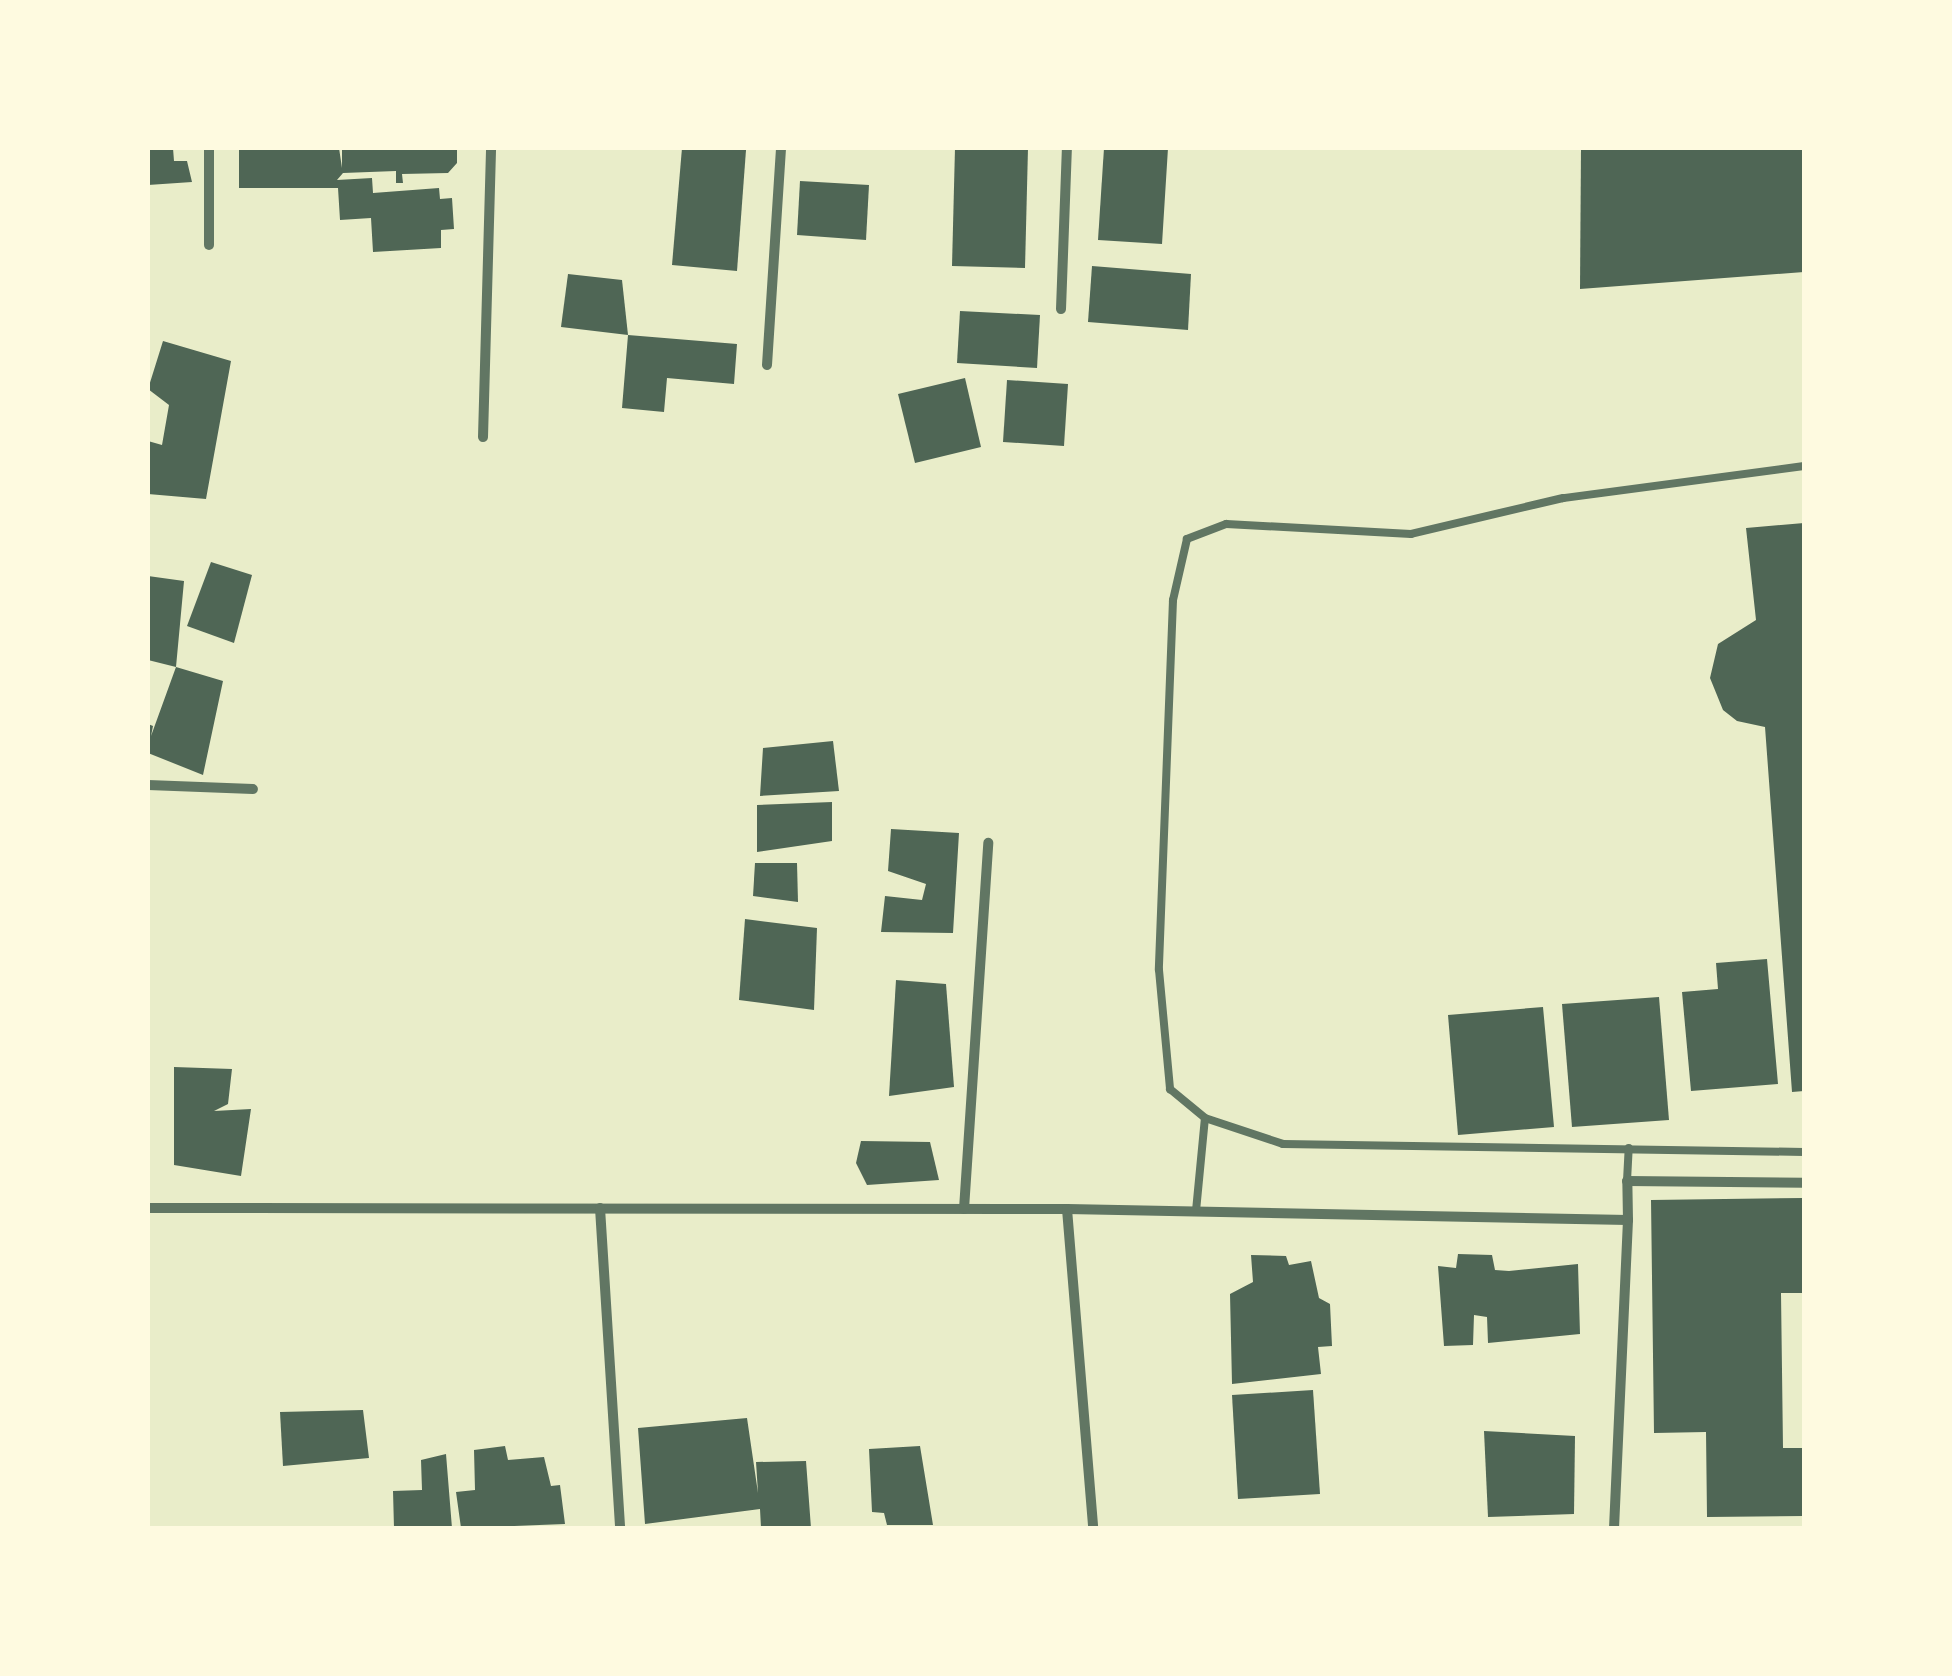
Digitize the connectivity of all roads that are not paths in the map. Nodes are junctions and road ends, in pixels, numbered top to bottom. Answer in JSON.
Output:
{"nodes":[{"id":1,"x":209,"y":148,"type":"edge"},
{"id":2,"x":491,"y":148,"type":"edge"},
{"id":3,"x":781,"y":148,"type":"edge"},
{"id":4,"x":1067,"y":148,"type":"edge"},
{"id":5,"x":209,"y":245,"type":"dead end"},
{"id":6,"x":1061,"y":309,"type":"dead end"},
{"id":7,"x":768,"y":365,"type":"dead end"},
{"id":8,"x":483,"y":438,"type":"dead end"},
{"id":9,"x":1804,"y":466,"type":"edge"},
{"id":10,"x":148,"y":785,"type":"edge"},
{"id":11,"x":253,"y":789,"type":"dead end"},
{"id":12,"x":988,"y":843,"type":"dead end"},
{"id":13,"x":1204,"y":1118,"type":"junction"},
{"id":14,"x":1630,"y":1148,"type":"junction"},
{"id":15,"x":1804,"y":1152,"type":"edge"},
{"id":16,"x":1627,"y":1181,"type":"junction"},
{"id":17,"x":1804,"y":1183,"type":"edge"},
{"id":18,"x":148,"y":1208,"type":"edge"},
{"id":19,"x":600,"y":1208,"type":"junction"},
{"id":20,"x":964,"y":1209,"type":"junction"},
{"id":21,"x":1067,"y":1209,"type":"junction"},
{"id":22,"x":1196,"y":1211,"type":"junction"},
{"id":23,"x":1628,"y":1220,"type":"junction"},
{"id":24,"x":620,"y":1528,"type":"edge"},
{"id":25,"x":1094,"y":1528,"type":"edge"},
{"id":26,"x":1614,"y":1528,"type":"edge"}],
"edges":[{"from":1,"to":5,"type":"street"},
{"from":2,"to":8,"type":"street"},
{"from":3,"to":7,"type":"street"},
{"from":4,"to":6,"type":"street"},
{"from":9,"to":13,"type":"lane"},
{"from":10,"to":11,"type":"street"},
{"from":12,"to":20,"type":"street"},
{"from":13,"to":14,"type":"lane"},
{"from":13,"to":22,"type":"lane"},
{"from":14,"to":15,"type":"lane"},
{"from":14,"to":16,"type":"lane"},
{"from":16,"to":17,"type":"street"},
{"from":16,"to":23,"type":"street"},
{"from":18,"to":19,"type":"street"},
{"from":19,"to":20,"type":"street"},
{"from":19,"to":24,"type":"street"},
{"from":20,"to":21,"type":"street"},
{"from":21,"to":22,"type":"street"},
{"from":21,"to":25,"type":"street"},
{"from":22,"to":23,"type":"street"},
{"from":23,"to":26,"type":"street"}]}
